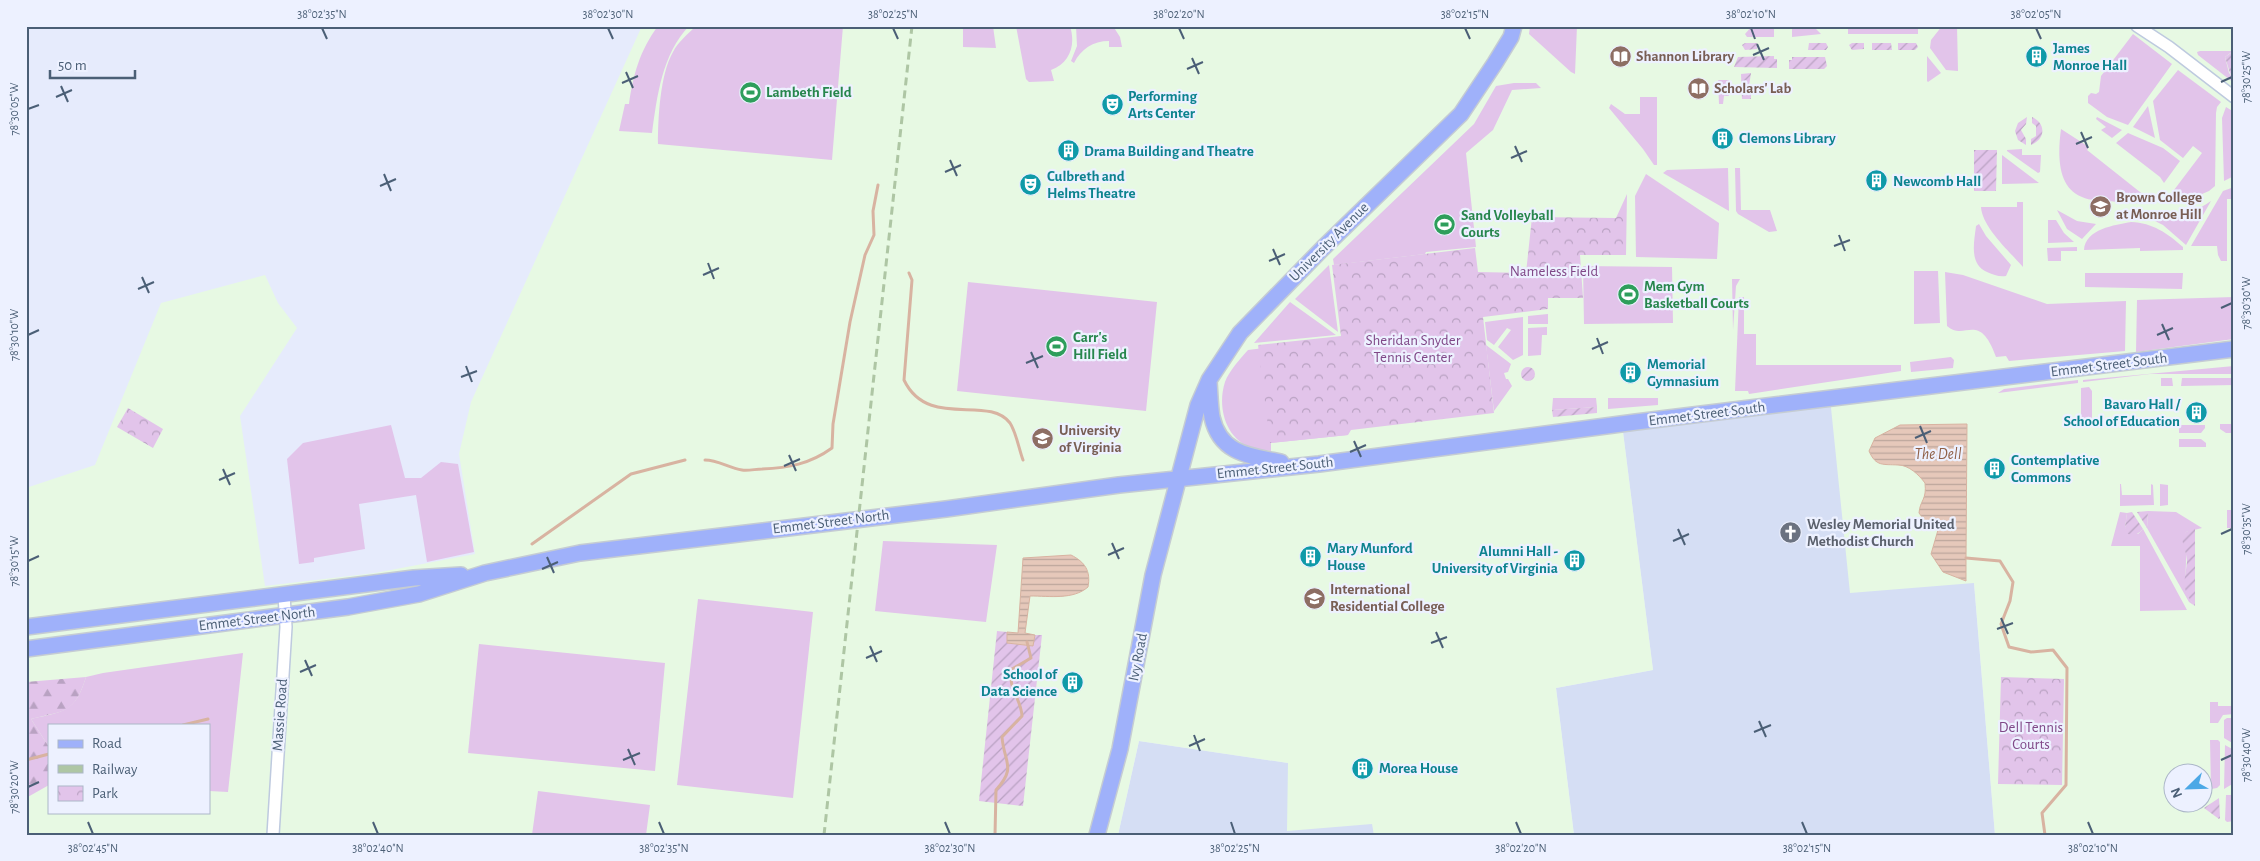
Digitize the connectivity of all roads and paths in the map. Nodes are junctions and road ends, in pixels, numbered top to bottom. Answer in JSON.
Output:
{"nodes":[{"id":1,"x":1514,"y":26,"type":"edge"},
{"id":2,"x":2137,"y":26,"type":"edge"},
{"id":3,"x":2148,"y":26,"type":"edge"},
{"id":4,"x":2169,"y":47,"type":"junction"},
{"id":5,"x":2234,"y":97,"type":"edge"},
{"id":6,"x":2234,"y":349,"type":"edge"},
{"id":7,"x":1209,"y":380,"type":"junction"},
{"id":8,"x":1297,"y":466,"type":"junction"},
{"id":9,"x":1180,"y":479,"type":"junction"},
{"id":10,"x":485,"y":572,"type":"junction"},
{"id":11,"x":284,"y":595,"type":"junction"},
{"id":12,"x":286,"y":616,"type":"junction"},
{"id":13,"x":26,"y":627,"type":"edge"},
{"id":14,"x":26,"y":649,"type":"edge"},
{"id":15,"x":273,"y":835,"type":"edge"},
{"id":16,"x":1096,"y":835,"type":"edge"}],
"edges":[{"from":1,"to":7,"type":"main road","name":"University Avenue"},
{"from":2,"to":4,"type":"street"},
{"from":3,"to":4,"type":"street"},
{"from":4,"to":5,"type":"street"},
{"from":6,"to":8,"type":"main road","name":"Emmet Street South"},
{"from":7,"to":8,"type":"main road"},
{"from":7,"to":9,"type":"main road","name":"University Avenue"},
{"from":8,"to":9,"type":"main road","name":"Emmet Street South"},
{"from":9,"to":10,"type":"main road","name":"Emmet Street North"},
{"from":9,"to":16,"type":"main road","name":"Ivy Road"},
{"from":10,"to":11,"type":"main road","name":"Emmet Street North"},
{"from":10,"to":12,"type":"main road","name":"Emmet Street North"},
{"from":11,"to":12,"type":"street","name":"Massie Road"},
{"from":11,"to":13,"type":"main road","name":"Emmet Street North"},
{"from":12,"to":14,"type":"main road","name":"Emmet Street North"},
{"from":12,"to":15,"type":"street","name":"Massie Road"}]}
